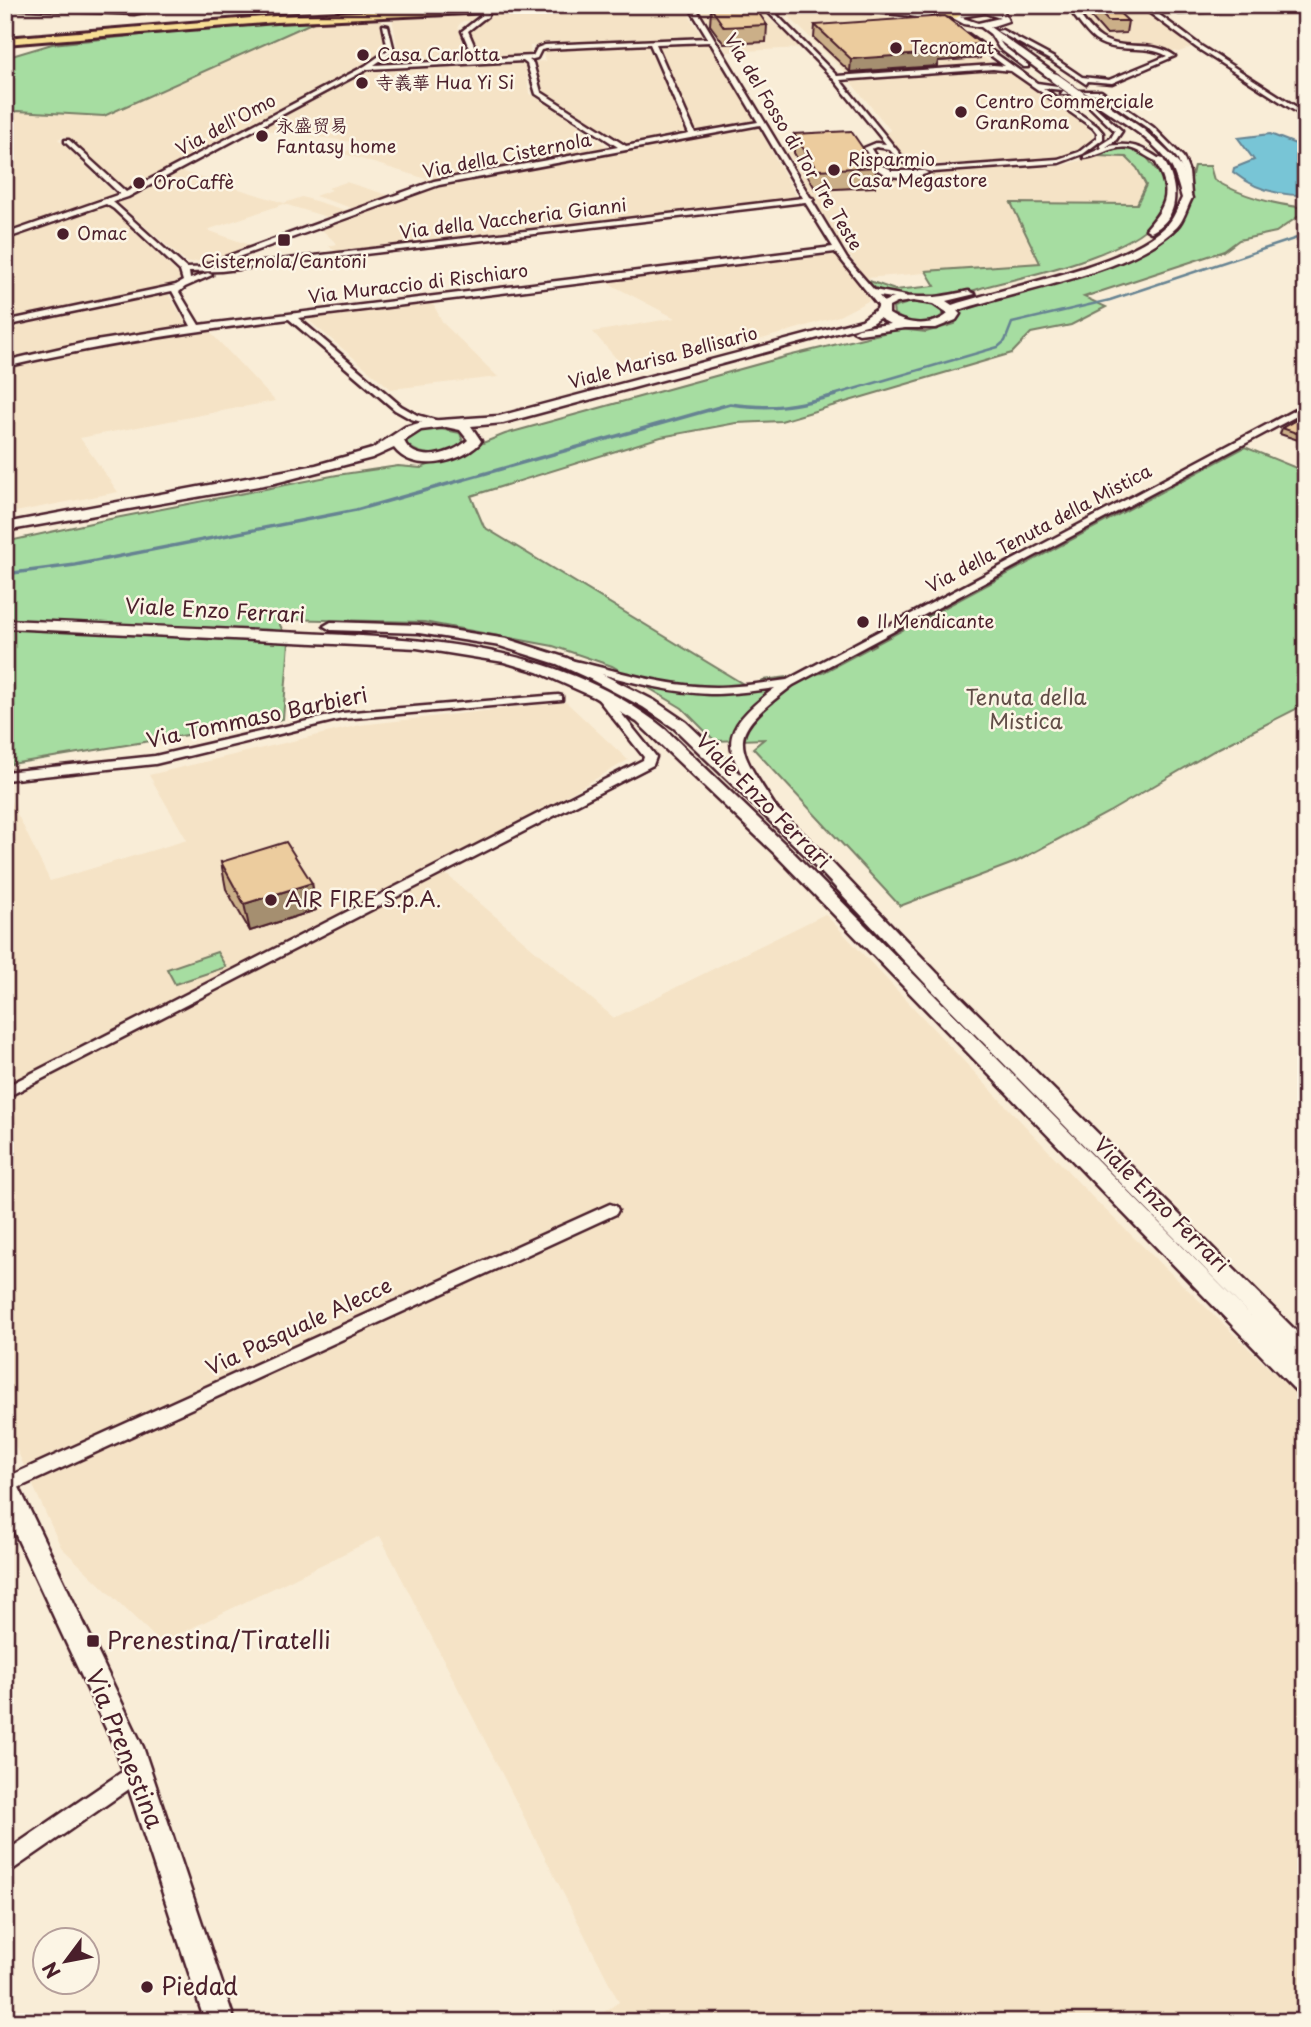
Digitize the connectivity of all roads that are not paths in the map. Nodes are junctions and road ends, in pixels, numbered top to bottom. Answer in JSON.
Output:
{"nodes":[{"id":1,"x":154,"y":5,"type":"edge"},
{"id":2,"x":387,"y":5,"type":"edge"},
{"id":3,"x":464,"y":5,"type":"edge"},
{"id":4,"x":483,"y":5,"type":"edge"},
{"id":5,"x":574,"y":5,"type":"edge"},
{"id":6,"x":691,"y":5,"type":"edge"},
{"id":7,"x":891,"y":5,"type":"edge"},
{"id":8,"x":939,"y":5,"type":"edge"},
{"id":9,"x":1074,"y":5,"type":"edge"},
{"id":10,"x":1142,"y":5,"type":"edge"},
{"id":11,"x":5,"y":6,"type":"edge"},
{"id":12,"x":20,"y":7,"type":"junction"},
{"id":13,"x":47,"y":7,"type":"edge"},
{"id":14,"x":968,"y":10,"type":"edge"},
{"id":15,"x":249,"y":13,"type":"junction"},
{"id":16,"x":176,"y":15,"type":"dead end"},
{"id":17,"x":5,"y":16,"type":"edge"},
{"id":18,"x":159,"y":16,"type":"dead end"},
{"id":19,"x":276,"y":19,"type":"junction"},
{"id":20,"x":80,"y":22,"type":"dead end"},
{"id":21,"x":385,"y":26,"type":"dead end"},
{"id":22,"x":995,"y":29,"type":"junction"},
{"id":23,"x":713,"y":40,"type":"junction"},
{"id":24,"x":7,"y":41,"type":"edge"},
{"id":25,"x":652,"y":42,"type":"junction"},
{"id":26,"x":524,"y":59,"type":"junction"},
{"id":27,"x":478,"y":61,"type":"junction"},
{"id":28,"x":367,"y":67,"type":"junction"},
{"id":29,"x":1014,"y":70,"type":"junction"},
{"id":30,"x":836,"y":78,"type":"junction"},
{"id":31,"x":1079,"y":78,"type":"junction"},
{"id":32,"x":1106,"y":83,"type":"junction"},
{"id":33,"x":1035,"y":85,"type":"junction"},
{"id":34,"x":1082,"y":87,"type":"junction"},
{"id":35,"x":1062,"y":88,"type":"junction"},
{"id":36,"x":1054,"y":98,"type":"junction"},
{"id":37,"x":1093,"y":99,"type":"junction"},
{"id":38,"x":1306,"y":116,"type":"edge"},
{"id":39,"x":762,"y":124,"type":"junction"},
{"id":40,"x":693,"y":136,"type":"junction"},
{"id":41,"x":66,"y":141,"type":"dead end"},
{"id":42,"x":892,"y":147,"type":"junction"},
{"id":43,"x":624,"y":149,"type":"junction"},
{"id":44,"x":903,"y":160,"type":"junction"},
{"id":45,"x":1059,"y":161,"type":"junction"},
{"id":46,"x":1159,"y":161,"type":"junction"},
{"id":47,"x":879,"y":167,"type":"junction"},
{"id":48,"x":125,"y":195,"type":"junction"},
{"id":49,"x":810,"y":199,"type":"junction"},
{"id":50,"x":108,"y":202,"type":"junction"},
{"id":51,"x":5,"y":237,"type":"edge"},
{"id":52,"x":837,"y":249,"type":"junction"},
{"id":53,"x":218,"y":266,"type":"junction"},
{"id":54,"x":184,"y":270,"type":"junction"},
{"id":55,"x":178,"y":287,"type":"junction"},
{"id":56,"x":872,"y":292,"type":"junction"},
{"id":57,"x":903,"y":298,"type":"junction"},
{"id":58,"x":934,"y":300,"type":"junction"},
{"id":59,"x":882,"y":309,"type":"junction"},
{"id":60,"x":952,"y":309,"type":"junction"},
{"id":61,"x":291,"y":316,"type":"junction"},
{"id":62,"x":5,"y":324,"type":"edge"},
{"id":63,"x":905,"y":325,"type":"junction"},
{"id":64,"x":196,"y":328,"type":"junction"},
{"id":65,"x":5,"y":364,"type":"edge"},
{"id":66,"x":1306,"y":407,"type":"edge"},
{"id":67,"x":398,"y":408,"type":"junction"},
{"id":68,"x":444,"y":424,"type":"junction"},
{"id":69,"x":402,"y":435,"type":"junction"},
{"id":70,"x":475,"y":441,"type":"junction"},
{"id":71,"x":415,"y":456,"type":"junction"},
{"id":72,"x":5,"y":527,"type":"edge"},
{"id":73,"x":5,"y":535,"type":"edge"},
{"id":74,"x":5,"y":614,"type":"edge"},
{"id":75,"x":5,"y":624,"type":"edge"},
{"id":76,"x":562,"y":661,"type":"junction"},
{"id":77,"x":789,"y":683,"type":"junction"},
{"id":78,"x":600,"y":694,"type":"junction"},
{"id":79,"x":558,"y":698,"type":"dead end"},
{"id":80,"x":5,"y":776,"type":"edge"},
{"id":81,"x":774,"y":813,"type":"junction"},
{"id":82,"x":5,"y":1093,"type":"edge"},
{"id":83,"x":610,"y":1210,"type":"dead end"},
{"id":84,"x":1306,"y":1356,"type":"edge"},
{"id":85,"x":1306,"y":1385,"type":"edge"},
{"id":86,"x":5,"y":1485,"type":"edge"},
{"id":87,"x":138,"y":1771,"type":"junction"},
{"id":88,"x":5,"y":1865,"type":"edge"},
{"id":89,"x":220,"y":2022,"type":"edge"}],
"edges":[{"from":1,"to":13,"type":"street"},
{"from":2,"to":15,"type":"highway"},
{"from":3,"to":24,"type":"highway"},
{"from":4,"to":27,"type":"street","bridge":true},
{"from":5,"to":19,"type":"highway"},
{"from":6,"to":23,"type":"street","name":"Via del Fosso di Tor Tre Teste"},
{"from":7,"to":14,"type":"highway"},
{"from":8,"to":14,"type":"highway"},
{"from":9,"to":32,"type":"street"},
{"from":10,"to":38,"type":"street"},
{"from":11,"to":12,"type":"street"},
{"from":12,"to":13,"type":"street"},
{"from":12,"to":17,"type":"street"},
{"from":14,"to":22,"type":"main road"},
{"from":14,"to":22,"type":"main road"},
{"from":15,"to":16,"type":"highway"},
{"from":15,"to":24,"type":"highway"},
{"from":18,"to":20,"type":"highway"},
{"from":19,"to":24,"type":"highway"},
{"from":19,"to":24,"type":"highway"},
{"from":21,"to":28,"type":"street","name":"Via dell'Omo"},
{"from":22,"to":31,"type":"street"},
{"from":22,"to":35,"type":"street"},
{"from":22,"to":37,"type":"main road","bridge":true},
{"from":23,"to":25,"type":"street"},
{"from":23,"to":39,"type":"street","name":"Via del Fosso di Tor Tre Teste"},
{"from":25,"to":26,"type":"street"},
{"from":25,"to":40,"type":"street"},
{"from":26,"to":27,"type":"street"},
{"from":26,"to":43,"type":"street"},
{"from":27,"to":28,"type":"street"},
{"from":28,"to":48,"type":"street","name":"Via dell'Omo"},
{"from":29,"to":30,"type":"street"},
{"from":29,"to":30,"type":"street"},
{"from":29,"to":33,"type":"street"},
{"from":30,"to":42,"type":"street"},
{"from":31,"to":32,"type":"street"},
{"from":31,"to":34,"type":"street"},
{"from":32,"to":34,"type":"street"},
{"from":32,"to":37,"type":"street"},
{"from":33,"to":35,"type":"street"},
{"from":33,"to":36,"type":"street"},
{"from":34,"to":35,"type":"street"},
{"from":36,"to":37,"type":"street"},
{"from":36,"to":45,"type":"street"},
{"from":37,"to":45,"type":"street"},
{"from":37,"to":46,"type":"main road"},
{"from":37,"to":60,"type":"main road"},
{"from":39,"to":40,"type":"street","name":"Via della Cisternola"},
{"from":39,"to":49,"type":"street","name":"Via del Fosso di Tor Tre Teste"},
{"from":40,"to":43,"type":"street","name":"Via della Cisternola"},
{"from":41,"to":48,"type":"street"},
{"from":42,"to":44,"type":"street"},
{"from":42,"to":47,"type":"street"},
{"from":43,"to":53,"type":"street","name":"Via della Cisternola"},
{"from":44,"to":45,"type":"street"},
{"from":44,"to":47,"type":"street"},
{"from":46,"to":47,"type":"street"},
{"from":46,"to":58,"type":"main road"},
{"from":48,"to":50,"type":"street","name":"Via dell'Omo"},
{"from":49,"to":52,"type":"street","name":"Via del Fosso di Tor Tre Teste"},
{"from":49,"to":53,"type":"street","name":"Via della Vaccheria Gianni"},
{"from":50,"to":51,"type":"street","name":"Via dell'Omo"},
{"from":50,"to":54,"type":"street"},
{"from":52,"to":56,"type":"street","name":"Via del Fosso di Tor Tre Teste"},
{"from":52,"to":61,"type":"street","name":"Via Muraccio di Rischiaro"},
{"from":53,"to":54,"type":"street","name":"Via della Vaccheria Gianni"},
{"from":53,"to":55,"type":"street","name":"Via della Vaccheria Gianni"},
{"from":54,"to":55,"type":"street"},
{"from":55,"to":62,"type":"street","name":"Via della Vaccheria Gianni"},
{"from":55,"to":64,"type":"street"},
{"from":56,"to":57,"type":"street"},
{"from":56,"to":59,"type":"street","name":"Via del Fosso di Tor Tre Teste"},
{"from":57,"to":58,"type":"main road"},
{"from":57,"to":59,"type":"main road","name":"Viale Marisa Bellisario"},
{"from":58,"to":60,"type":"main road"},
{"from":59,"to":63,"type":"main road"},
{"from":59,"to":68,"type":"main road","name":"Viale Marisa Bellisario"},
{"from":60,"to":63,"type":"main road","name":"Viale Marisa Bellisario"},
{"from":61,"to":64,"type":"street","name":"Via Muraccio di Rischiaro"},
{"from":61,"to":67,"type":"street"},
{"from":63,"to":70,"type":"main road","name":"Viale Marisa Bellisario"},
{"from":64,"to":65,"type":"street","name":"Via Muraccio di Rischiaro"},
{"from":66,"to":77,"type":"street","name":"Via della Tenuta della Mistica"},
{"from":67,"to":68,"type":"street"},
{"from":67,"to":69,"type":"street"},
{"from":68,"to":69,"type":"main road","name":"Viale Marisa Bellisario"},
{"from":68,"to":70,"type":"main road"},
{"from":69,"to":71,"type":"main road"},
{"from":69,"to":72,"type":"main road"},
{"from":70,"to":71,"type":"main road","name":"Viale Marisa Bellisario"},
{"from":71,"to":73,"type":"main road"},
{"from":74,"to":76,"type":"main road","name":"Viale Enzo Ferrari"},
{"from":75,"to":78,"type":"main road","name":"Viale Enzo Ferrari"},
{"from":76,"to":77,"type":"street","name":"Via della Tenuta della Mistica"},
{"from":76,"to":81,"type":"main road","name":"Viale Enzo Ferrari"},
{"from":77,"to":81,"type":"street","name":"Via della Tenuta della Mistica"},
{"from":78,"to":82,"type":"street"},
{"from":78,"to":85,"type":"main road","name":"Viale Enzo Ferrari"},
{"from":79,"to":80,"type":"street","name":"Via Tommaso Barbieri"},
{"from":81,"to":84,"type":"main road","name":"Viale Enzo Ferrari"},
{"from":83,"to":86,"type":"street","name":"Via Pasquale Alecce"},
{"from":86,"to":87,"type":"main road","name":"Via Prenestina"},
{"from":87,"to":88,"type":"street"},
{"from":87,"to":89,"type":"main road","name":"Via Prenestina"}]}
